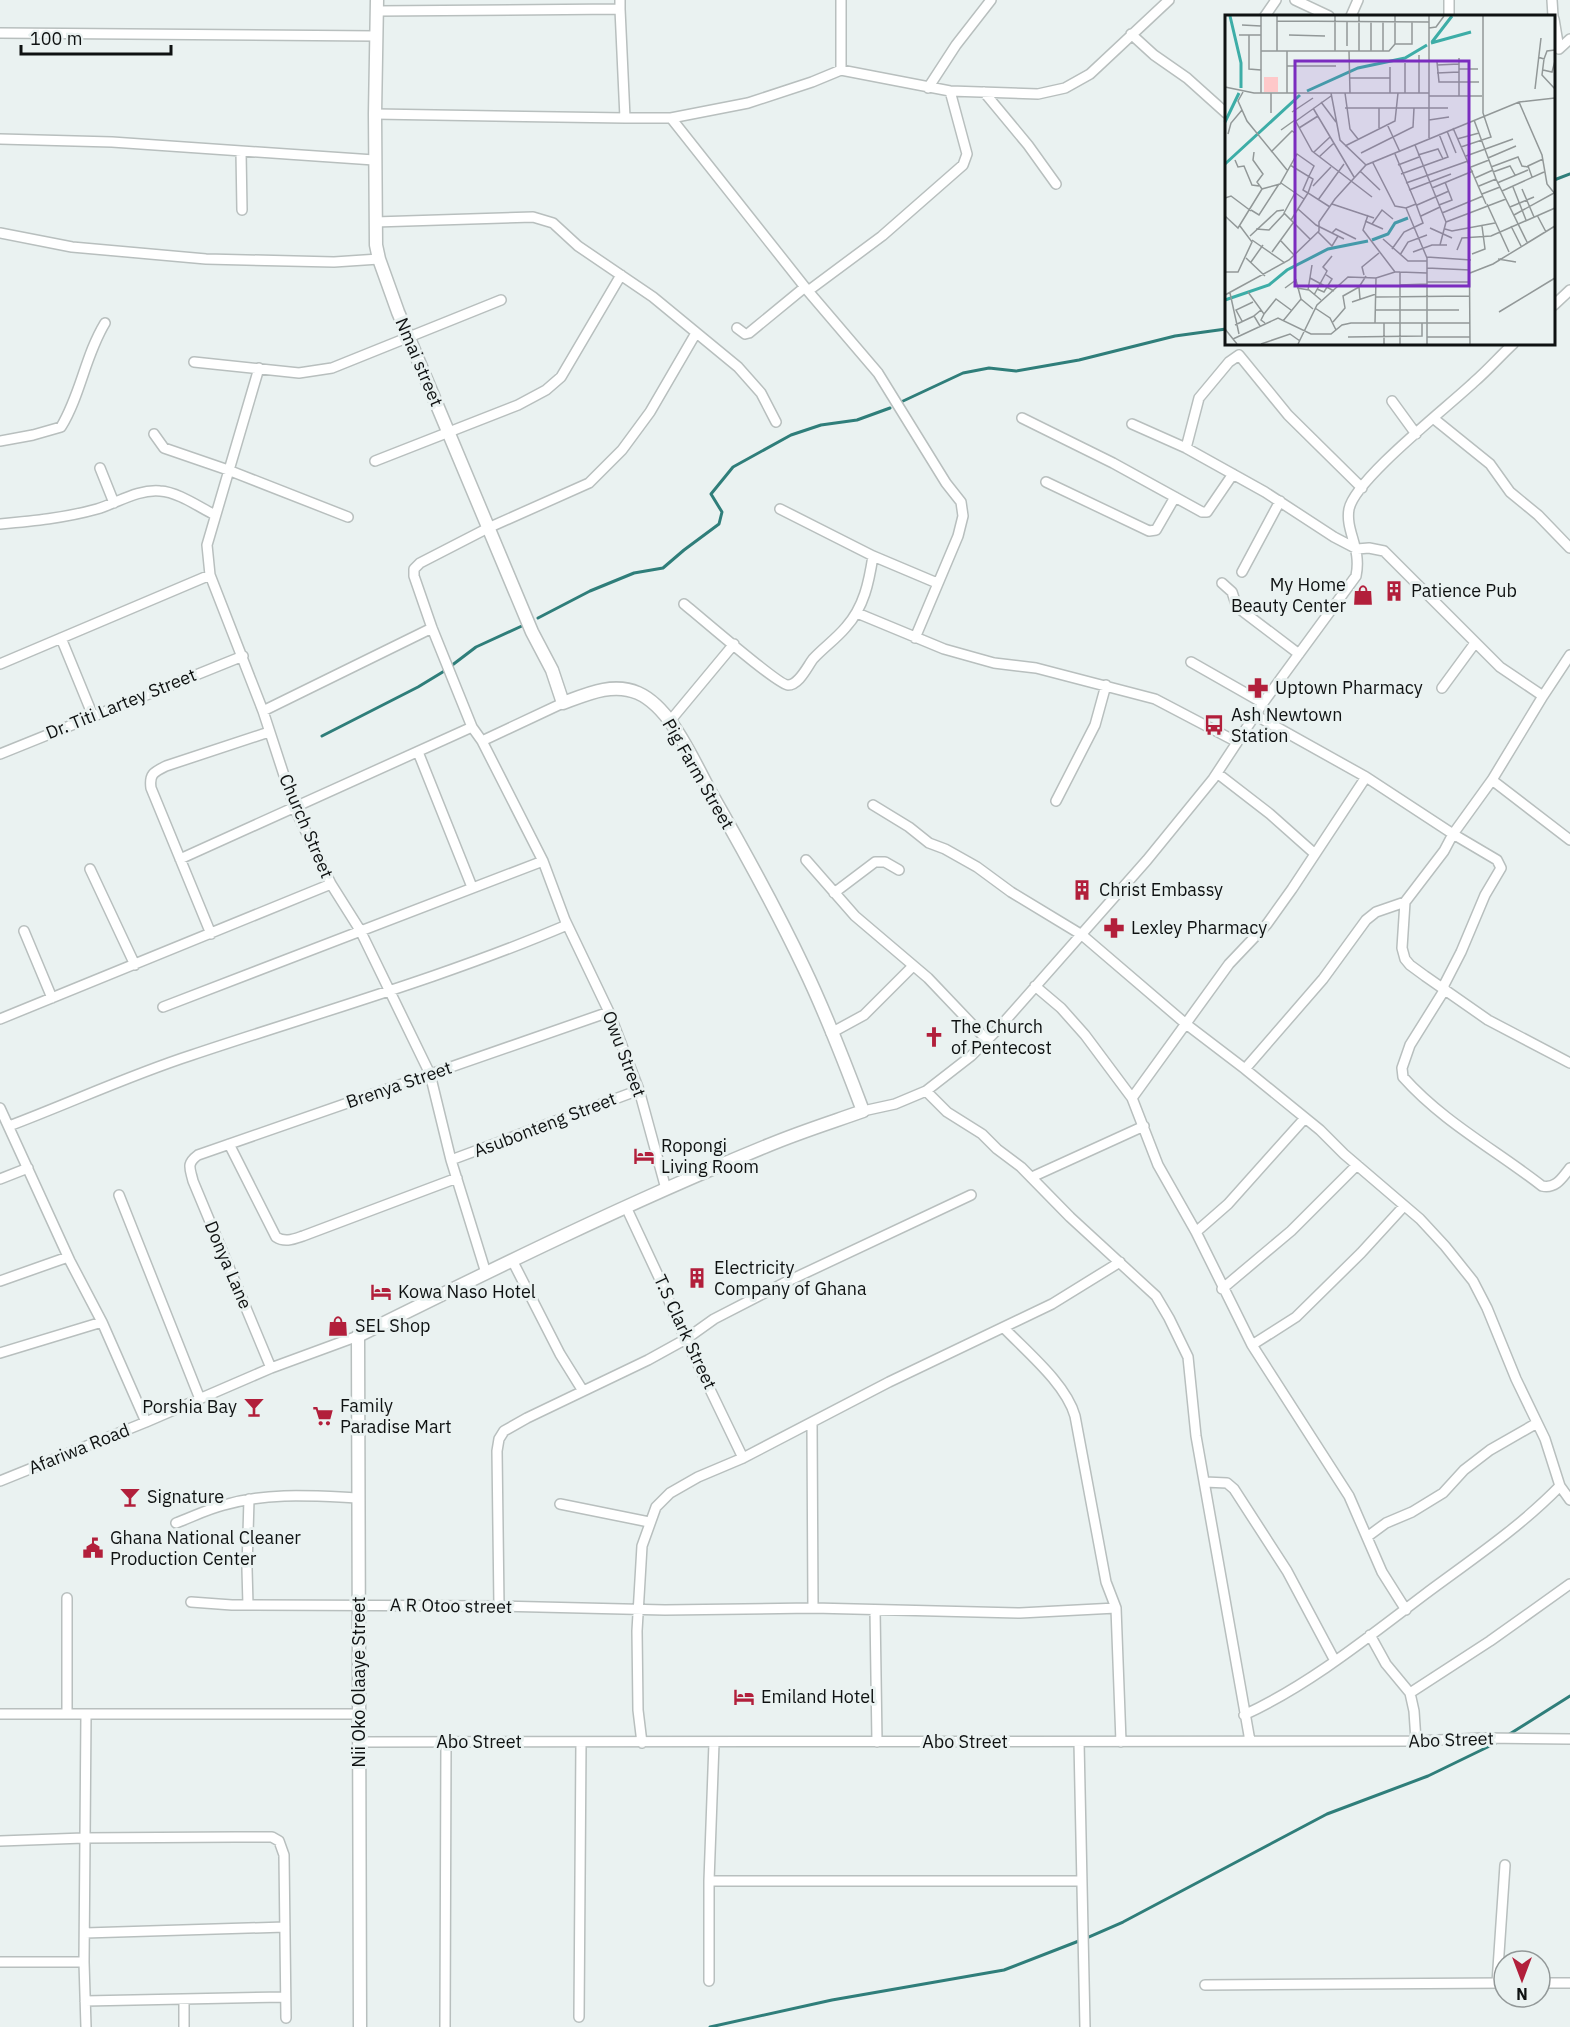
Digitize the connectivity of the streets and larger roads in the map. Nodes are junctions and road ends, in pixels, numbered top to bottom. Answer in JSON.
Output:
{"nodes":[{"id":1,"x":841,"y":0,"type":"edge"},
{"id":2,"x":991,"y":0,"type":"edge"},
{"id":3,"x":1169,"y":0,"type":"edge"},
{"id":4,"x":1276,"y":0,"type":"edge"},
{"id":5,"x":1295,"y":0,"type":"edge"},
{"id":6,"x":1358,"y":0,"type":"edge"},
{"id":7,"x":1552,"y":0,"type":"edge"},
{"id":8,"x":377,"y":5,"type":"edge"},
{"id":9,"x":620,"y":5,"type":"edge"},
{"id":10,"x":1266,"y":15,"type":"edge"},
{"id":11,"x":1327,"y":15,"type":"edge"},
{"id":12,"x":1351,"y":15,"type":"edge"},
{"id":13,"x":1553,"y":15,"type":"edge"},
{"id":14,"x":1555,"y":28,"type":"edge"},
{"id":15,"x":0,"y":33,"type":"edge"},
{"id":16,"x":1131,"y":34,"type":"junction"},
{"id":17,"x":376,"y":36,"type":"junction"},
{"id":18,"x":1570,"y":39,"type":"edge"},
{"id":19,"x":841,"y":70,"type":"junction"},
{"id":20,"x":928,"y":88,"type":"junction"},
{"id":21,"x":950,"y":91,"type":"junction"},
{"id":22,"x":984,"y":92,"type":"junction"},
{"id":23,"x":1225,"y":111,"type":"edge"},
{"id":24,"x":375,"y":114,"type":"junction"},
{"id":25,"x":625,"y":118,"type":"junction"},
{"id":26,"x":671,"y":118,"type":"junction"},
{"id":27,"x":0,"y":139,"type":"edge"},
{"id":28,"x":241,"y":152,"type":"junction"},
{"id":29,"x":374,"y":160,"type":"junction"},
{"id":30,"x":1056,"y":184,"type":"dead end"},
{"id":31,"x":242,"y":210,"type":"dead end"},
{"id":32,"x":375,"y":222,"type":"junction"},
{"id":33,"x":0,"y":233,"type":"edge"},
{"id":34,"x":379,"y":260,"type":"junction"},
{"id":35,"x":621,"y":275,"type":"junction"},
{"id":36,"x":806,"y":289,"type":"junction"},
{"id":37,"x":1570,"y":290,"type":"edge"},
{"id":38,"x":501,"y":300,"type":"dead end"},
{"id":39,"x":1555,"y":304,"type":"edge"},
{"id":40,"x":105,"y":323,"type":"dead end"},
{"id":41,"x":737,"y":328,"type":"dead end"},
{"id":42,"x":696,"y":333,"type":"junction"},
{"id":43,"x":410,"y":337,"type":"junction"},
{"id":44,"x":1512,"y":345,"type":"edge"},
{"id":45,"x":194,"y":363,"type":"dead end"},
{"id":46,"x":258,"y":368,"type":"junction"},
{"id":47,"x":1392,"y":401,"type":"dead end"},
{"id":48,"x":1022,"y":418,"type":"dead end"},
{"id":49,"x":1433,"y":418,"type":"junction"},
{"id":50,"x":776,"y":422,"type":"dead end"},
{"id":51,"x":1132,"y":424,"type":"dead end"},
{"id":52,"x":448,"y":431,"type":"junction"},
{"id":53,"x":153,"y":434,"type":"dead end"},
{"id":54,"x":1416,"y":434,"type":"junction"},
{"id":55,"x":0,"y":441,"type":"edge"},
{"id":56,"x":1186,"y":448,"type":"junction"},
{"id":57,"x":375,"y":461,"type":"dead end"},
{"id":58,"x":100,"y":468,"type":"dead end"},
{"id":59,"x":228,"y":470,"type":"junction"},
{"id":60,"x":1233,"y":474,"type":"junction"},
{"id":61,"x":1046,"y":482,"type":"dead end"},
{"id":62,"x":1362,"y":488,"type":"junction"},
{"id":63,"x":1175,"y":496,"type":"junction"},
{"id":64,"x":1280,"y":501,"type":"junction"},
{"id":65,"x":114,"y":503,"type":"junction"},
{"id":66,"x":780,"y":509,"type":"dead end"},
{"id":67,"x":215,"y":515,"type":"junction"},
{"id":68,"x":348,"y":517,"type":"dead end"},
{"id":69,"x":0,"y":524,"type":"edge"},
{"id":70,"x":488,"y":528,"type":"junction"},
{"id":71,"x":1570,"y":548,"type":"edge"},
{"id":72,"x":1357,"y":549,"type":"junction"},
{"id":73,"x":873,"y":556,"type":"junction"},
{"id":74,"x":1242,"y":572,"type":"dead end"},
{"id":75,"x":210,"y":575,"type":"junction"},
{"id":76,"x":937,"y":583,"type":"junction"},
{"id":77,"x":1222,"y":583,"type":"dead end"},
{"id":78,"x":684,"y":604,"type":"dead end"},
{"id":79,"x":857,"y":613,"type":"junction"},
{"id":80,"x":432,"y":628,"type":"junction"},
{"id":81,"x":61,"y":638,"type":"junction"},
{"id":82,"x":915,"y":638,"type":"junction"},
{"id":83,"x":1475,"y":643,"type":"junction"},
{"id":84,"x":734,"y":644,"type":"junction"},
{"id":85,"x":1299,"y":654,"type":"junction"},
{"id":86,"x":1570,"y":655,"type":"edge"},
{"id":87,"x":243,"y":656,"type":"junction"},
{"id":88,"x":1191,"y":662,"type":"dead end"},
{"id":89,"x":0,"y":664,"type":"edge"},
{"id":90,"x":1106,"y":685,"type":"junction"},
{"id":91,"x":1442,"y":688,"type":"dead end"},
{"id":92,"x":1543,"y":696,"type":"junction"},
{"id":93,"x":563,"y":703,"type":"junction"},
{"id":94,"x":1263,"y":703,"type":"junction"},
{"id":95,"x":263,"y":711,"type":"junction"},
{"id":96,"x":1255,"y":715,"type":"junction"},
{"id":97,"x":93,"y":716,"type":"junction"},
{"id":98,"x":670,"y":721,"type":"junction"},
{"id":99,"x":472,"y":728,"type":"junction"},
{"id":100,"x":269,"y":732,"type":"junction"},
{"id":101,"x":482,"y":741,"type":"junction"},
{"id":102,"x":1237,"y":742,"type":"junction"},
{"id":103,"x":418,"y":752,"type":"junction"},
{"id":104,"x":0,"y":754,"type":"edge"},
{"id":105,"x":1217,"y":773,"type":"junction"},
{"id":106,"x":1366,"y":777,"type":"junction"},
{"id":107,"x":1492,"y":780,"type":"junction"},
{"id":108,"x":1056,"y":801,"type":"dead end"},
{"id":109,"x":873,"y":805,"type":"dead end"},
{"id":110,"x":295,"y":809,"type":"junction"},
{"id":111,"x":1453,"y":834,"type":"junction"},
{"id":112,"x":1569,"y":838,"type":"edge"},
{"id":113,"x":1315,"y":854,"type":"junction"},
{"id":114,"x":180,"y":859,"type":"junction"},
{"id":115,"x":806,"y":860,"type":"dead end"},
{"id":116,"x":543,"y":861,"type":"junction"},
{"id":117,"x":90,"y":869,"type":"dead end"},
{"id":118,"x":899,"y":870,"type":"dead end"},
{"id":119,"x":331,"y":884,"type":"junction"},
{"id":120,"x":472,"y":887,"type":"junction"},
{"id":121,"x":834,"y":893,"type":"junction"},
{"id":122,"x":1405,"y":902,"type":"junction"},
{"id":123,"x":567,"y":925,"type":"junction"},
{"id":124,"x":360,"y":930,"type":"junction"},
{"id":125,"x":24,"y":931,"type":"dead end"},
{"id":126,"x":211,"y":934,"type":"junction"},
{"id":127,"x":1082,"y":935,"type":"junction"},
{"id":128,"x":135,"y":965,"type":"junction"},
{"id":129,"x":913,"y":966,"type":"junction"},
{"id":130,"x":1035,"y":986,"type":"junction"},
{"id":131,"x":1444,"y":988,"type":"junction"},
{"id":132,"x":389,"y":992,"type":"junction"},
{"id":133,"x":52,"y":998,"type":"junction"},
{"id":134,"x":163,"y":1007,"type":"dead end"},
{"id":135,"x":609,"y":1012,"type":"junction"},
{"id":136,"x":0,"y":1019,"type":"edge"},
{"id":137,"x":1186,"y":1024,"type":"junction"},
{"id":138,"x":831,"y":1033,"type":"junction"},
{"id":139,"x":987,"y":1040,"type":"junction"},
{"id":140,"x":1570,"y":1063,"type":"edge"},
{"id":141,"x":1245,"y":1069,"type":"junction"},
{"id":142,"x":430,"y":1074,"type":"junction"},
{"id":143,"x":639,"y":1090,"type":"junction"},
{"id":144,"x":926,"y":1092,"type":"junction"},
{"id":145,"x":1132,"y":1098,"type":"junction"},
{"id":146,"x":0,"y":1108,"type":"edge"},
{"id":147,"x":863,"y":1111,"type":"junction"},
{"id":148,"x":1305,"y":1118,"type":"junction"},
{"id":149,"x":9,"y":1126,"type":"junction"},
{"id":150,"x":1144,"y":1126,"type":"junction"},
{"id":151,"x":229,"y":1144,"type":"junction"},
{"id":152,"x":451,"y":1160,"type":"junction"},
{"id":153,"x":190,"y":1161,"type":"joint"},
{"id":154,"x":1357,"y":1165,"type":"junction"},
{"id":155,"x":28,"y":1168,"type":"junction"},
{"id":156,"x":1570,"y":1168,"type":"edge"},
{"id":157,"x":1032,"y":1177,"type":"junction"},
{"id":158,"x":457,"y":1178,"type":"junction"},
{"id":159,"x":0,"y":1179,"type":"edge"},
{"id":160,"x":666,"y":1189,"type":"junction"},
{"id":161,"x":119,"y":1195,"type":"dead end"},
{"id":162,"x":971,"y":1195,"type":"dead end"},
{"id":163,"x":1404,"y":1206,"type":"junction"},
{"id":164,"x":626,"y":1207,"type":"junction"},
{"id":165,"x":1196,"y":1232,"type":"junction"},
{"id":166,"x":68,"y":1257,"type":"junction"},
{"id":167,"x":512,"y":1260,"type":"junction"},
{"id":168,"x":1120,"y":1262,"type":"junction"},
{"id":169,"x":486,"y":1273,"type":"junction"},
{"id":170,"x":0,"y":1281,"type":"edge"},
{"id":171,"x":1222,"y":1289,"type":"junction"},
{"id":172,"x":102,"y":1322,"type":"junction"},
{"id":173,"x":1004,"y":1328,"type":"junction"},
{"id":174,"x":358,"y":1336,"type":"junction"},
{"id":175,"x":686,"y":1339,"type":"junction"},
{"id":176,"x":1252,"y":1345,"type":"junction"},
{"id":177,"x":0,"y":1353,"type":"edge"},
{"id":178,"x":271,"y":1368,"type":"junction"},
{"id":179,"x":583,"y":1391,"type":"junction"},
{"id":180,"x":200,"y":1399,"type":"junction"},
{"id":181,"x":146,"y":1422,"type":"junction"},
{"id":182,"x":812,"y":1423,"type":"junction"},
{"id":183,"x":1537,"y":1423,"type":"junction"},
{"id":184,"x":743,"y":1458,"type":"junction"},
{"id":185,"x":0,"y":1481,"type":"edge"},
{"id":186,"x":1204,"y":1482,"type":"junction"},
{"id":187,"x":1560,"y":1486,"type":"junction"},
{"id":188,"x":358,"y":1498,"type":"junction"},
{"id":189,"x":249,"y":1499,"type":"junction"},
{"id":190,"x":1570,"y":1500,"type":"edge"},
{"id":191,"x":560,"y":1504,"type":"dead end"},
{"id":192,"x":649,"y":1522,"type":"junction"},
{"id":193,"x":177,"y":1523,"type":"dead end"},
{"id":194,"x":1367,"y":1537,"type":"junction"},
{"id":195,"x":1570,"y":1584,"type":"edge"},
{"id":196,"x":67,"y":1598,"type":"dead end"},
{"id":197,"x":191,"y":1602,"type":"dead end"},
{"id":198,"x":248,"y":1605,"type":"junction"},
{"id":199,"x":359,"y":1605,"type":"junction"},
{"id":200,"x":499,"y":1606,"type":"junction"},
{"id":201,"x":813,"y":1608,"type":"junction"},
{"id":202,"x":1116,"y":1608,"type":"junction"},
{"id":203,"x":638,"y":1610,"type":"junction"},
{"id":204,"x":875,"y":1610,"type":"junction"},
{"id":205,"x":1406,"y":1610,"type":"junction"},
{"id":206,"x":1370,"y":1635,"type":"junction"},
{"id":207,"x":1335,"y":1661,"type":"junction"},
{"id":208,"x":1410,"y":1693,"type":"junction"},
{"id":209,"x":0,"y":1714,"type":"edge"},
{"id":210,"x":67,"y":1714,"type":"junction"},
{"id":211,"x":86,"y":1714,"type":"junction"},
{"id":212,"x":359,"y":1714,"type":"junction"},
{"id":213,"x":1244,"y":1715,"type":"junction"},
{"id":214,"x":1570,"y":1739,"type":"edge"},
{"id":215,"x":1250,"y":1741,"type":"junction"},
{"id":216,"x":1416,"y":1741,"type":"junction"},
{"id":217,"x":359,"y":1742,"type":"junction"},
{"id":218,"x":446,"y":1742,"type":"junction"},
{"id":219,"x":877,"y":1742,"type":"junction"},
{"id":220,"x":1079,"y":1742,"type":"junction"},
{"id":221,"x":1121,"y":1742,"type":"junction"},
{"id":222,"x":581,"y":1743,"type":"junction"},
{"id":223,"x":642,"y":1743,"type":"junction"},
{"id":224,"x":714,"y":1743,"type":"junction"},
{"id":225,"x":84,"y":1838,"type":"junction"},
{"id":226,"x":0,"y":1841,"type":"edge"},
{"id":227,"x":1505,"y":1865,"type":"dead end"},
{"id":228,"x":709,"y":1881,"type":"junction"},
{"id":229,"x":1081,"y":1881,"type":"junction"},
{"id":230,"x":285,"y":1927,"type":"junction"},
{"id":231,"x":85,"y":1933,"type":"junction"},
{"id":232,"x":1502,"y":1949,"type":"edge"},
{"id":233,"x":0,"y":1962,"type":"edge"},
{"id":234,"x":84,"y":1962,"type":"junction"},
{"id":235,"x":709,"y":1981,"type":"dead end"},
{"id":236,"x":1492,"y":1983,"type":"edge"},
{"id":237,"x":1552,"y":1983,"type":"edge"},
{"id":238,"x":1570,"y":1983,"type":"edge"},
{"id":239,"x":1205,"y":1985,"type":"dead end"},
{"id":240,"x":285,"y":1997,"type":"junction"},
{"id":241,"x":184,"y":1999,"type":"junction"},
{"id":242,"x":85,"y":2001,"type":"junction"},
{"id":243,"x":579,"y":2017,"type":"dead end"},
{"id":244,"x":286,"y":2018,"type":"dead end"},
{"id":245,"x":86,"y":2027,"type":"edge"},
{"id":246,"x":184,"y":2027,"type":"edge"},
{"id":247,"x":360,"y":2027,"type":"edge"},
{"id":248,"x":445,"y":2027,"type":"edge"},
{"id":249,"x":1085,"y":2027,"type":"edge"}],
"edges":[{"from":1,"to":19,"type":"street"},
{"from":2,"to":20,"type":"street"},
{"from":3,"to":16,"type":"street"},
{"from":4,"to":10,"type":"street"},
{"from":5,"to":11,"type":"street"},
{"from":6,"to":12,"type":"street"},
{"from":7,"to":13,"type":"street"},
{"from":8,"to":9,"type":"street"},
{"from":8,"to":17,"type":"street","name":"Nmai street"},
{"from":9,"to":25,"type":"street"},
{"from":14,"to":18,"type":"street"},
{"from":15,"to":17,"type":"street"},
{"from":16,"to":22,"type":"street"},
{"from":16,"to":23,"type":"street"},
{"from":17,"to":24,"type":"street","name":"Nmai street"},
{"from":19,"to":20,"type":"street"},
{"from":19,"to":26,"type":"street"},
{"from":20,"to":21,"type":"street"},
{"from":21,"to":22,"type":"street"},
{"from":21,"to":36,"type":"street"},
{"from":22,"to":30,"type":"street"},
{"from":24,"to":25,"type":"street"},
{"from":24,"to":29,"type":"street","name":"Nmai street"},
{"from":25,"to":26,"type":"street"},
{"from":26,"to":36,"type":"street"},
{"from":27,"to":28,"type":"street"},
{"from":28,"to":29,"type":"street"},
{"from":28,"to":31,"type":"street"},
{"from":29,"to":32,"type":"street","name":"Nmai street"},
{"from":32,"to":34,"type":"street","name":"Nmai street"},
{"from":32,"to":35,"type":"street"},
{"from":33,"to":34,"type":"street"},
{"from":34,"to":43,"type":"street","name":"Nmai street"},
{"from":35,"to":42,"type":"street"},
{"from":35,"to":52,"type":"street"},
{"from":36,"to":41,"type":"street"},
{"from":36,"to":76,"type":"street"},
{"from":37,"to":39,"type":"street"},
{"from":38,"to":43,"type":"street"},
{"from":40,"to":55,"type":"street"},
{"from":42,"to":50,"type":"street"},
{"from":42,"to":70,"type":"street"},
{"from":43,"to":46,"type":"street"},
{"from":43,"to":52,"type":"street","name":"Nmai street"},
{"from":44,"to":49,"type":"street"},
{"from":45,"to":46,"type":"street"},
{"from":46,"to":59,"type":"street","name":"Church Street"},
{"from":47,"to":54,"type":"street"},
{"from":48,"to":63,"type":"street"},
{"from":49,"to":54,"type":"street"},
{"from":49,"to":71,"type":"street"},
{"from":51,"to":56,"type":"street"},
{"from":52,"to":57,"type":"street"},
{"from":52,"to":70,"type":"street","name":"Nmai street"},
{"from":53,"to":59,"type":"street"},
{"from":54,"to":62,"type":"street"},
{"from":56,"to":60,"type":"street"},
{"from":56,"to":62,"type":"street"},
{"from":58,"to":65,"type":"street"},
{"from":59,"to":67,"type":"street","name":"Church Street"},
{"from":59,"to":68,"type":"street"},
{"from":60,"to":63,"type":"street"},
{"from":60,"to":64,"type":"street"},
{"from":61,"to":63,"type":"street"},
{"from":62,"to":72,"type":"street"},
{"from":64,"to":72,"type":"street"},
{"from":64,"to":74,"type":"street"},
{"from":65,"to":67,"type":"street"},
{"from":65,"to":69,"type":"street"},
{"from":66,"to":73,"type":"street"},
{"from":67,"to":75,"type":"street","name":"Church Street"},
{"from":70,"to":80,"type":"street"},
{"from":70,"to":93,"type":"street","name":"Nmai street"},
{"from":72,"to":83,"type":"street"},
{"from":72,"to":85,"type":"street"},
{"from":73,"to":76,"type":"street"},
{"from":73,"to":79,"type":"street"},
{"from":75,"to":81,"type":"street"},
{"from":75,"to":87,"type":"street","name":"Church Street"},
{"from":76,"to":82,"type":"street"},
{"from":77,"to":85,"type":"street"},
{"from":78,"to":84,"type":"street"},
{"from":79,"to":82,"type":"street"},
{"from":79,"to":84,"type":"street"},
{"from":80,"to":95,"type":"street"},
{"from":80,"to":99,"type":"street"},
{"from":81,"to":89,"type":"street"},
{"from":81,"to":97,"type":"street"},
{"from":82,"to":90,"type":"street"},
{"from":83,"to":91,"type":"street"},
{"from":83,"to":92,"type":"street"},
{"from":84,"to":98,"type":"street"},
{"from":85,"to":94,"type":"street"},
{"from":86,"to":92,"type":"street"},
{"from":87,"to":95,"type":"street","name":"Church Street"},
{"from":87,"to":97,"type":"street","name":"Dr. Titi Lartey Street"},
{"from":88,"to":94,"type":"street"},
{"from":90,"to":102,"type":"street"},
{"from":90,"to":108,"type":"street"},
{"from":92,"to":107,"type":"street"},
{"from":93,"to":98,"type":"street","name":"Pig Farm Street"},
{"from":93,"to":101,"type":"street","name":"Pig Farm Street"},
{"from":94,"to":96,"type":"street"},
{"from":95,"to":100,"type":"street","name":"Church Street"},
{"from":96,"to":102,"type":"street"},
{"from":96,"to":106,"type":"street"},
{"from":97,"to":104,"type":"street","name":"Dr. Titi Lartey Street"},
{"from":98,"to":138,"type":"street","name":"Pig Farm Street"},
{"from":99,"to":101,"type":"street"},
{"from":99,"to":103,"type":"street"},
{"from":100,"to":110,"type":"street","name":"Church Street"},
{"from":100,"to":114,"type":"street"},
{"from":101,"to":116,"type":"street"},
{"from":102,"to":105,"type":"street"},
{"from":103,"to":110,"type":"street"},
{"from":103,"to":120,"type":"street"},
{"from":105,"to":113,"type":"street"},
{"from":105,"to":127,"type":"street"},
{"from":106,"to":111,"type":"street"},
{"from":106,"to":113,"type":"street"},
{"from":107,"to":111,"type":"street"},
{"from":107,"to":112,"type":"street"},
{"from":109,"to":127,"type":"street"},
{"from":110,"to":114,"type":"street"},
{"from":110,"to":119,"type":"street","name":"Church Street"},
{"from":111,"to":122,"type":"street"},
{"from":111,"to":131,"type":"street"},
{"from":113,"to":137,"type":"street"},
{"from":114,"to":126,"type":"street"},
{"from":115,"to":121,"type":"street"},
{"from":116,"to":120,"type":"street"},
{"from":116,"to":123,"type":"street"},
{"from":117,"to":128,"type":"street"},
{"from":118,"to":121,"type":"street"},
{"from":119,"to":124,"type":"street","name":"Church Street"},
{"from":119,"to":126,"type":"street"},
{"from":120,"to":124,"type":"street"},
{"from":121,"to":129,"type":"street"},
{"from":122,"to":131,"type":"street"},
{"from":122,"to":141,"type":"street"},
{"from":123,"to":132,"type":"street"},
{"from":123,"to":135,"type":"street","name":"Owu Street"},
{"from":124,"to":132,"type":"street","name":"Church Street"},
{"from":124,"to":134,"type":"street"},
{"from":125,"to":133,"type":"street"},
{"from":126,"to":128,"type":"street"},
{"from":127,"to":130,"type":"street"},
{"from":127,"to":137,"type":"street"},
{"from":128,"to":133,"type":"street"},
{"from":129,"to":138,"type":"street"},
{"from":129,"to":139,"type":"street"},
{"from":130,"to":139,"type":"street"},
{"from":130,"to":145,"type":"street"},
{"from":131,"to":140,"type":"street"},
{"from":131,"to":156,"type":"street"},
{"from":132,"to":142,"type":"street","name":"Church Street"},
{"from":132,"to":149,"type":"street"},
{"from":133,"to":136,"type":"street"},
{"from":135,"to":142,"type":"street","name":"Brenya Street"},
{"from":135,"to":143,"type":"street","name":"Owu Street"},
{"from":137,"to":141,"type":"street"},
{"from":137,"to":145,"type":"street"},
{"from":138,"to":147,"type":"street","name":"Pig Farm Street"},
{"from":139,"to":144,"type":"street"},
{"from":141,"to":148,"type":"street"},
{"from":142,"to":151,"type":"street","name":"Brenya Street"},
{"from":142,"to":152,"type":"street","name":"Church Street"},
{"from":143,"to":152,"type":"street","name":"Asubonteng Street"},
{"from":143,"to":160,"type":"street","name":"Owu Street"},
{"from":144,"to":147,"type":"street"},
{"from":144,"to":157,"type":"street"},
{"from":145,"to":150,"type":"street"},
{"from":146,"to":149,"type":"street"},
{"from":147,"to":160,"type":"street"},
{"from":148,"to":154,"type":"street"},
{"from":148,"to":165,"type":"street"},
{"from":149,"to":155,"type":"street"},
{"from":150,"to":157,"type":"street"},
{"from":150,"to":165,"type":"street"},
{"from":151,"to":153,"type":"street","name":"Brenya Street"},
{"from":151,"to":158,"type":"street"},
{"from":152,"to":158,"type":"street","name":"Church Street"},
{"from":153,"to":178,"type":"street","name":"Donya Lane"},
{"from":154,"to":163,"type":"street"},
{"from":154,"to":171,"type":"street"},
{"from":155,"to":159,"type":"street"},
{"from":155,"to":166,"type":"street"},
{"from":157,"to":168,"type":"street"},
{"from":158,"to":169,"type":"street","name":"Church Street"},
{"from":160,"to":164,"type":"street"},
{"from":161,"to":180,"type":"street"},
{"from":162,"to":175,"type":"street"},
{"from":163,"to":176,"type":"street"},
{"from":163,"to":183,"type":"street"},
{"from":164,"to":167,"type":"street"},
{"from":164,"to":175,"type":"street","name":"T.S Clark Street"},
{"from":165,"to":171,"type":"street"},
{"from":166,"to":170,"type":"street"},
{"from":166,"to":172,"type":"street"},
{"from":167,"to":169,"type":"street"},
{"from":167,"to":179,"type":"street"},
{"from":168,"to":173,"type":"street"},
{"from":168,"to":186,"type":"street"},
{"from":169,"to":174,"type":"street"},
{"from":171,"to":176,"type":"street"},
{"from":172,"to":177,"type":"street"},
{"from":172,"to":181,"type":"street"},
{"from":173,"to":182,"type":"street"},
{"from":173,"to":202,"type":"street"},
{"from":174,"to":178,"type":"street","name":"Afariwa Road"},
{"from":174,"to":188,"type":"street","name":"Nii Oko Olaaye Street"},
{"from":175,"to":179,"type":"street"},
{"from":175,"to":184,"type":"street","name":"T.S Clark Street"},
{"from":176,"to":194,"type":"street"},
{"from":178,"to":180,"type":"street","name":"Afariwa Road"},
{"from":179,"to":200,"type":"street"},
{"from":180,"to":181,"type":"street","name":"Afariwa Road"},
{"from":181,"to":185,"type":"street","name":"Afariwa Road"},
{"from":182,"to":184,"type":"street"},
{"from":182,"to":201,"type":"street"},
{"from":183,"to":187,"type":"street"},
{"from":183,"to":194,"type":"street"},
{"from":184,"to":192,"type":"street"},
{"from":186,"to":207,"type":"street"},
{"from":186,"to":213,"type":"street"},
{"from":187,"to":190,"type":"street"},
{"from":187,"to":205,"type":"street"},
{"from":188,"to":189,"type":"street"},
{"from":188,"to":199,"type":"street","name":"Nii Oko Olaaye Street"},
{"from":189,"to":193,"type":"street"},
{"from":189,"to":198,"type":"street"},
{"from":191,"to":192,"type":"street"},
{"from":192,"to":203,"type":"street"},
{"from":194,"to":205,"type":"street"},
{"from":195,"to":208,"type":"street"},
{"from":196,"to":210,"type":"street"},
{"from":197,"to":198,"type":"street","name":"A R Otoo street"},
{"from":198,"to":199,"type":"street","name":"A R Otoo street"},
{"from":199,"to":200,"type":"street","name":"A R Otoo street"},
{"from":199,"to":212,"type":"street","name":"Nii Oko Olaaye Street"},
{"from":200,"to":203,"type":"street","name":"A R Otoo street"},
{"from":201,"to":203,"type":"street","name":"A R Otoo street"},
{"from":201,"to":204,"type":"street","name":"A R Otoo street"},
{"from":202,"to":204,"type":"street","name":"A R Otoo street"},
{"from":202,"to":221,"type":"street"},
{"from":203,"to":223,"type":"street"},
{"from":204,"to":219,"type":"street"},
{"from":205,"to":206,"type":"street"},
{"from":206,"to":207,"type":"street"},
{"from":206,"to":208,"type":"street"},
{"from":207,"to":213,"type":"street"},
{"from":208,"to":216,"type":"street"},
{"from":209,"to":210,"type":"street"},
{"from":210,"to":211,"type":"street"},
{"from":211,"to":212,"type":"street"},
{"from":211,"to":225,"type":"street"},
{"from":212,"to":217,"type":"street","name":"Nii Oko Olaaye Street"},
{"from":213,"to":215,"type":"street"},
{"from":214,"to":216,"type":"street","name":"Abo Street"},
{"from":215,"to":216,"type":"street","name":"Abo Street"},
{"from":215,"to":221,"type":"street","name":"Abo Street"},
{"from":217,"to":218,"type":"street","name":"Abo Street"},
{"from":217,"to":247,"type":"street","name":"Nii Oko Olaaye Street"},
{"from":218,"to":222,"type":"street","name":"Abo Street"},
{"from":218,"to":248,"type":"street"},
{"from":219,"to":220,"type":"street","name":"Abo Street"},
{"from":219,"to":224,"type":"street","name":"Abo Street"},
{"from":220,"to":221,"type":"street","name":"Abo Street"},
{"from":220,"to":229,"type":"street"},
{"from":222,"to":223,"type":"street","name":"Abo Street"},
{"from":222,"to":243,"type":"street"},
{"from":223,"to":224,"type":"street","name":"Abo Street"},
{"from":224,"to":228,"type":"street"},
{"from":225,"to":226,"type":"street"},
{"from":225,"to":230,"type":"street"},
{"from":225,"to":231,"type":"street"},
{"from":227,"to":232,"type":"street"},
{"from":228,"to":229,"type":"street"},
{"from":228,"to":235,"type":"street"},
{"from":229,"to":249,"type":"street"},
{"from":230,"to":231,"type":"street"},
{"from":230,"to":240,"type":"street"},
{"from":231,"to":234,"type":"street"},
{"from":233,"to":234,"type":"street"},
{"from":234,"to":242,"type":"street"},
{"from":236,"to":239,"type":"street"},
{"from":237,"to":238,"type":"street"},
{"from":240,"to":241,"type":"street"},
{"from":240,"to":244,"type":"street"},
{"from":241,"to":242,"type":"street"},
{"from":241,"to":246,"type":"street"},
{"from":242,"to":245,"type":"street"}]}
